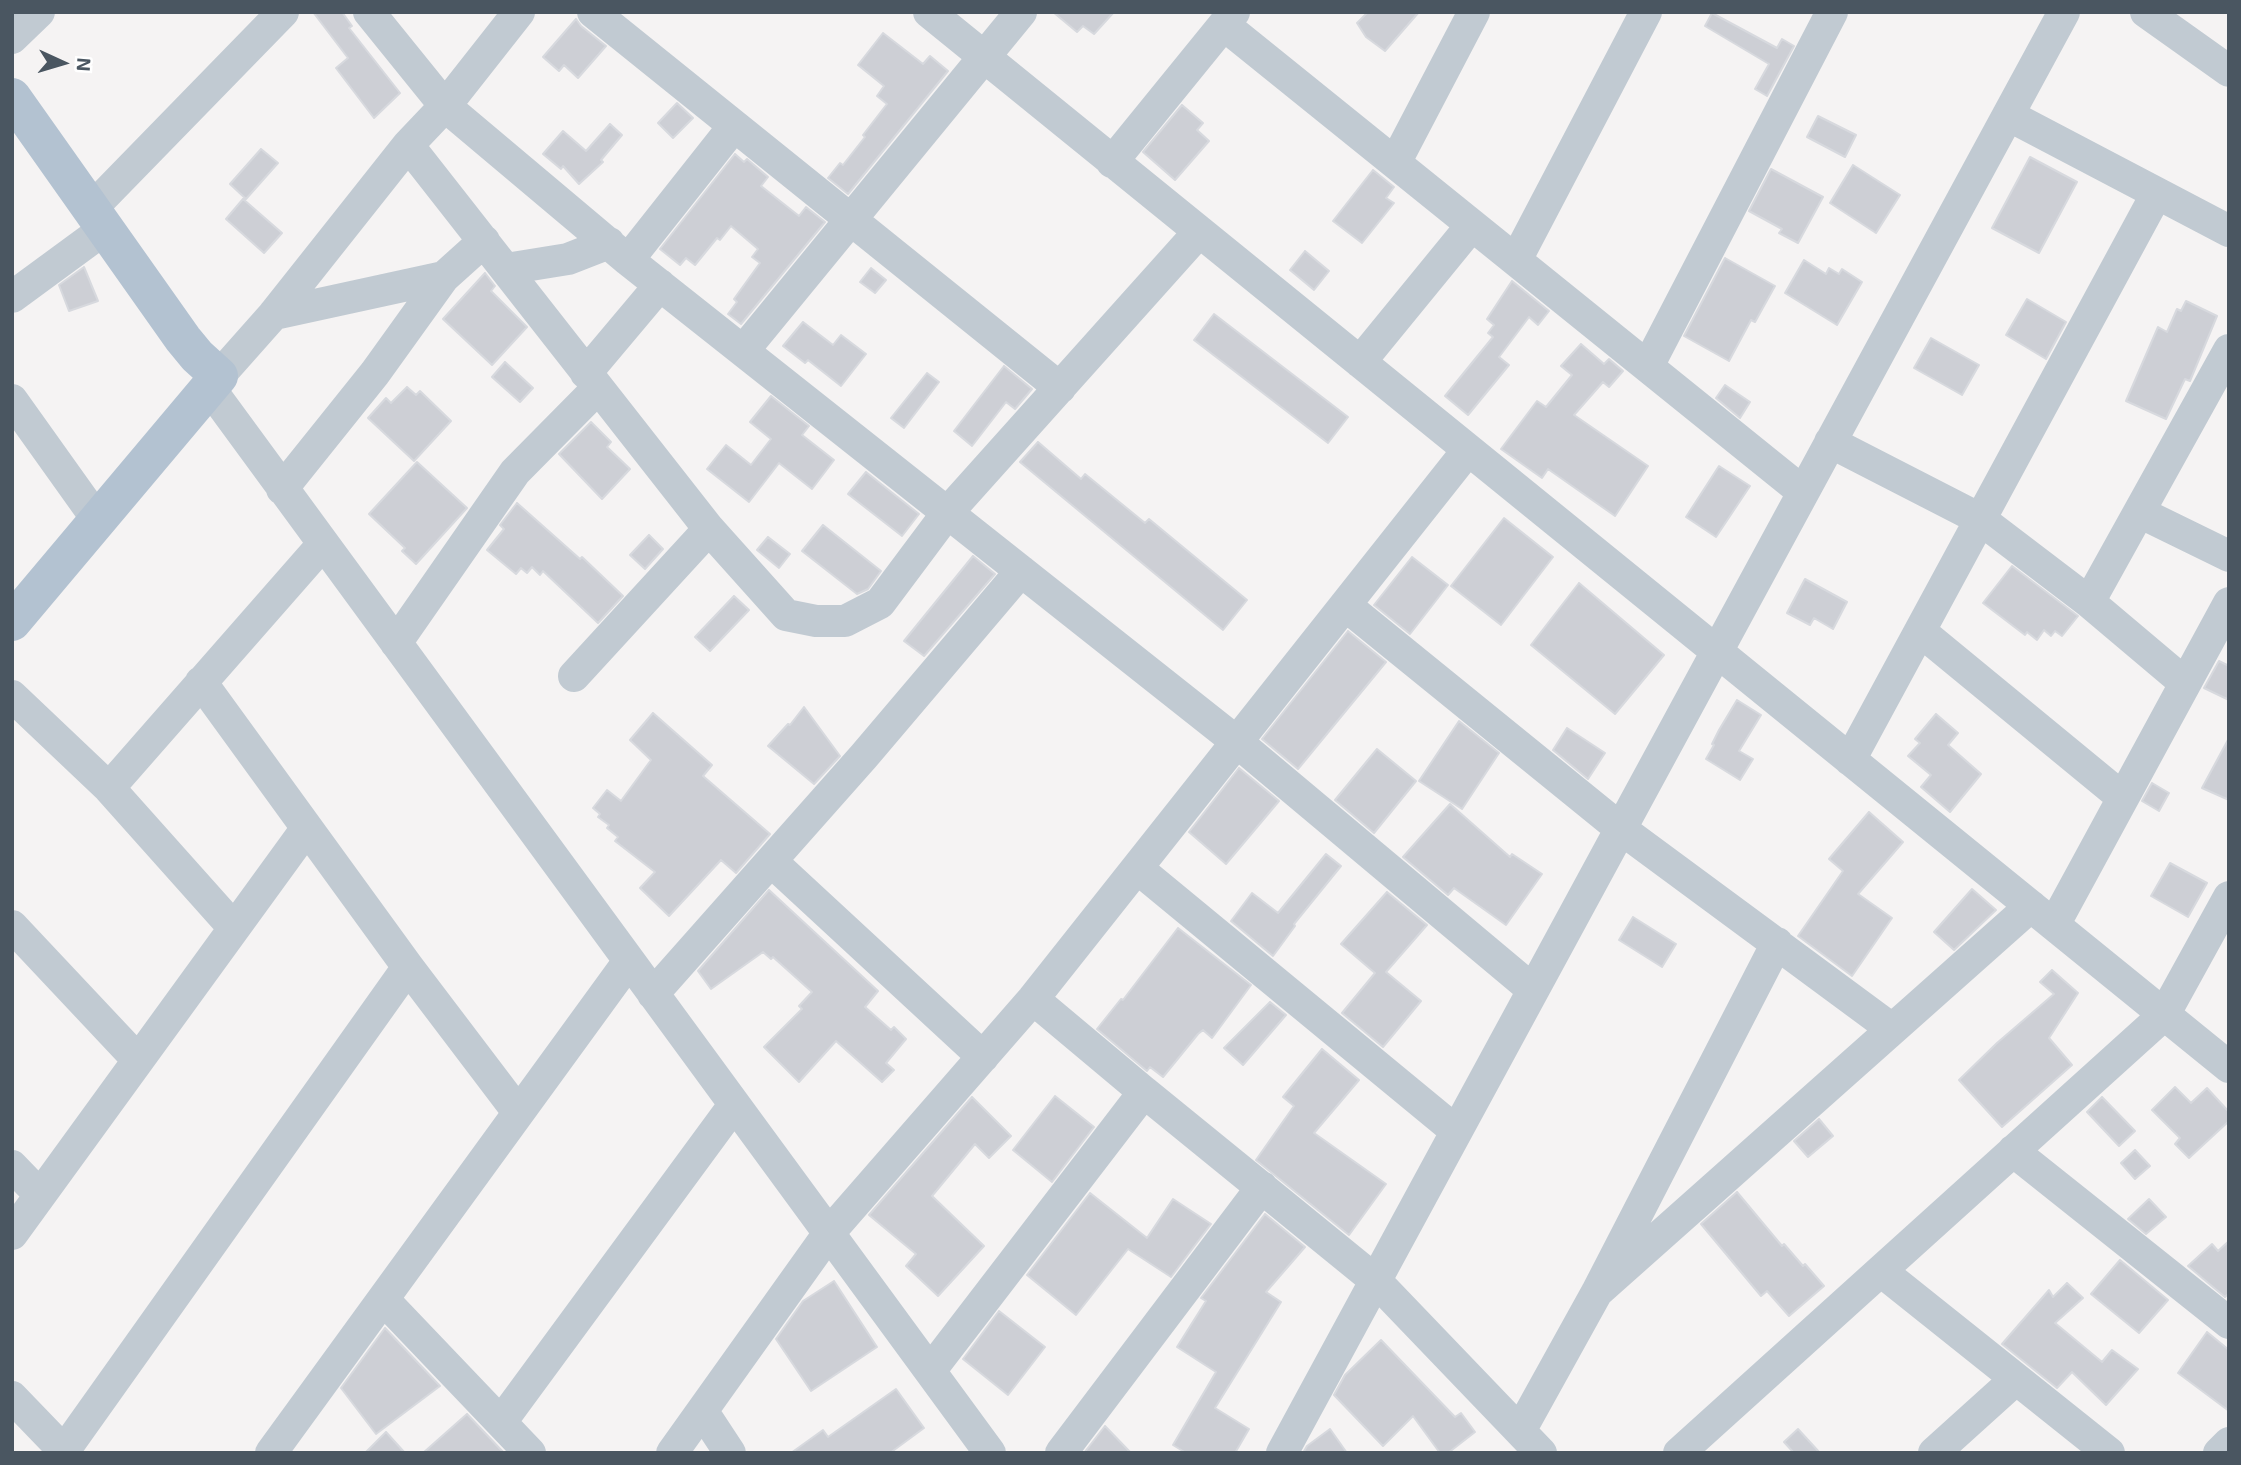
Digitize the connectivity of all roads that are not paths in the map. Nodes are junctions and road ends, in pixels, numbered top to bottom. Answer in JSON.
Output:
{"nodes":[{"id":1,"x":39,"y":12,"type":"edge"},
{"id":2,"x":283,"y":12,"type":"edge"},
{"id":3,"x":369,"y":12,"type":"edge"},
{"id":4,"x":519,"y":12,"type":"edge"},
{"id":5,"x":593,"y":12,"type":"edge"},
{"id":6,"x":929,"y":12,"type":"edge"},
{"id":7,"x":1021,"y":12,"type":"edge"},
{"id":8,"x":1474,"y":12,"type":"edge"},
{"id":9,"x":1646,"y":12,"type":"edge"},
{"id":10,"x":1832,"y":12,"type":"edge"},
{"id":11,"x":2146,"y":12,"type":"edge"},
{"id":12,"x":2052,"y":17,"type":"edge"},
{"id":13,"x":1229,"y":19,"type":"edge"},
{"id":14,"x":12,"y":38,"type":"edge"},
{"id":15,"x":984,"y":57,"type":"junction"},
{"id":16,"x":2227,"y":66,"type":"edge"},
{"id":17,"x":12,"y":97,"type":"edge"},
{"id":18,"x":445,"y":106,"type":"junction"},
{"id":19,"x":2008,"y":116,"type":"junction"},
{"id":20,"x":734,"y":127,"type":"junction"},
{"id":21,"x":408,"y":145,"type":"junction"},
{"id":22,"x":1112,"y":162,"type":"junction"},
{"id":23,"x":1395,"y":163,"type":"junction"},
{"id":24,"x":2157,"y":193,"type":"junction"},
{"id":25,"x":99,"y":218,"type":"junction"},
{"id":26,"x":851,"y":219,"type":"junction"},
{"id":27,"x":1472,"y":225,"type":"junction"},
{"id":28,"x":2229,"y":231,"type":"edge"},
{"id":29,"x":1199,"y":233,"type":"junction"},
{"id":30,"x":484,"y":241,"type":"junction"},
{"id":31,"x":618,"y":251,"type":"junction"},
{"id":32,"x":1516,"y":260,"type":"junction"},
{"id":33,"x":506,"y":269,"type":"junction"},
{"id":34,"x":444,"y":277,"type":"junction"},
{"id":35,"x":660,"y":285,"type":"junction"},
{"id":36,"x":12,"y":296,"type":"edge"},
{"id":37,"x":274,"y":314,"type":"junction"},
{"id":38,"x":2229,"y":350,"type":"edge"},
{"id":39,"x":743,"y":351,"type":"junction"},
{"id":40,"x":1360,"y":362,"type":"junction"},
{"id":41,"x":1648,"y":366,"type":"junction"},
{"id":42,"x":592,"y":380,"type":"junction"},
{"id":43,"x":214,"y":381,"type":"junction"},
{"id":44,"x":1060,"y":388,"type":"junction"},
{"id":45,"x":2218,"y":394,"type":"edge"},
{"id":46,"x":12,"y":400,"type":"edge"},
{"id":47,"x":1830,"y":442,"type":"junction"},
{"id":48,"x":1468,"y":450,"type":"junction"},
{"id":49,"x":282,"y":489,"type":"junction"},
{"id":50,"x":1803,"y":492,"type":"junction"},
{"id":51,"x":948,"y":512,"type":"junction"},
{"id":52,"x":2139,"y":512,"type":"junction"},
{"id":53,"x":1980,"y":519,"type":"junction"},
{"id":54,"x":99,"y":522,"type":"junction"},
{"id":55,"x":709,"y":529,"type":"junction"},
{"id":56,"x":323,"y":544,"type":"junction"},
{"id":57,"x":2229,"y":556,"type":"edge"},
{"id":58,"x":1021,"y":571,"type":"junction"},
{"id":59,"x":2089,"y":602,"type":"junction"},
{"id":60,"x":2229,"y":603,"type":"edge"},
{"id":61,"x":1345,"y":605,"type":"junction"},
{"id":62,"x":12,"y":622,"type":"edge"},
{"id":63,"x":1920,"y":631,"type":"junction"},
{"id":64,"x":396,"y":643,"type":"junction"},
{"id":65,"x":1717,"y":652,"type":"junction"},
{"id":66,"x":574,"y":676,"type":"dead end"},
{"id":67,"x":201,"y":682,"type":"junction"},
{"id":68,"x":2185,"y":683,"type":"junction"},
{"id":69,"x":12,"y":696,"type":"edge"},
{"id":70,"x":1237,"y":741,"type":"junction"},
{"id":71,"x":1850,"y":760,"type":"junction"},
{"id":72,"x":109,"y":788,"type":"junction"},
{"id":73,"x":2123,"y":798,"type":"junction"},
{"id":74,"x":307,"y":828,"type":"junction"},
{"id":75,"x":1621,"y":829,"type":"junction"},
{"id":76,"x":771,"y":861,"type":"junction"},
{"id":77,"x":1138,"y":867,"type":"junction"},
{"id":78,"x":2229,"y":897,"type":"edge"},
{"id":79,"x":2042,"y":916,"type":"junction"},
{"id":80,"x":12,"y":926,"type":"edge"},
{"id":81,"x":234,"y":928,"type":"junction"},
{"id":82,"x":1777,"y":943,"type":"junction"},
{"id":83,"x":629,"y":961,"type":"junction"},
{"id":84,"x":408,"y":967,"type":"junction"},
{"id":85,"x":1533,"y":990,"type":"junction"},
{"id":86,"x":653,"y":994,"type":"junction"},
{"id":87,"x":1034,"y":999,"type":"junction"},
{"id":88,"x":2164,"y":1015,"type":"junction"},
{"id":89,"x":1892,"y":1029,"type":"junction"},
{"id":90,"x":983,"y":1057,"type":"junction"},
{"id":91,"x":138,"y":1060,"type":"junction"},
{"id":92,"x":2229,"y":1067,"type":"edge"},
{"id":93,"x":1144,"y":1092,"type":"junction"},
{"id":94,"x":734,"y":1105,"type":"junction"},
{"id":95,"x":518,"y":1112,"type":"junction"},
{"id":96,"x":1456,"y":1131,"type":"junction"},
{"id":97,"x":2013,"y":1151,"type":"junction"},
{"id":98,"x":12,"y":1166,"type":"edge"},
{"id":99,"x":1262,"y":1187,"type":"junction"},
{"id":100,"x":40,"y":1195,"type":"junction"},
{"id":101,"x":829,"y":1233,"type":"junction"},
{"id":102,"x":12,"y":1234,"type":"edge"},
{"id":103,"x":1881,"y":1270,"type":"junction"},
{"id":104,"x":1375,"y":1280,"type":"junction"},
{"id":105,"x":1597,"y":1292,"type":"junction"},
{"id":106,"x":383,"y":1299,"type":"junction"},
{"id":107,"x":2229,"y":1323,"type":"edge"},
{"id":108,"x":930,"y":1371,"type":"junction"},
{"id":109,"x":2016,"y":1379,"type":"junction"},
{"id":110,"x":12,"y":1397,"type":"edge"},
{"id":111,"x":703,"y":1412,"type":"junction"},
{"id":112,"x":501,"y":1422,"type":"junction"},
{"id":113,"x":1530,"y":1442,"type":"edge"},
{"id":114,"x":2229,"y":1443,"type":"edge"},
{"id":115,"x":286,"y":1447,"type":"edge"},
{"id":116,"x":65,"y":1452,"type":"edge"},
{"id":117,"x":530,"y":1453,"type":"edge"},
{"id":118,"x":672,"y":1453,"type":"edge"},
{"id":119,"x":730,"y":1453,"type":"edge"},
{"id":120,"x":990,"y":1453,"type":"edge"},
{"id":121,"x":1061,"y":1453,"type":"edge"},
{"id":122,"x":1282,"y":1453,"type":"edge"},
{"id":123,"x":1679,"y":1453,"type":"edge"},
{"id":124,"x":1934,"y":1453,"type":"edge"},
{"id":125,"x":2109,"y":1453,"type":"edge"},
{"id":126,"x":2218,"y":1453,"type":"edge"}],
"edges":[{"from":1,"to":14,"type":"street"},
{"from":2,"to":25,"type":"street"},
{"from":3,"to":18,"type":"street"},
{"from":4,"to":18,"type":"street"},
{"from":5,"to":20,"type":"street"},
{"from":6,"to":15,"type":"street"},
{"from":7,"to":15,"type":"street"},
{"from":8,"to":23,"type":"street"},
{"from":9,"to":32,"type":"street"},
{"from":10,"to":41,"type":"street"},
{"from":11,"to":16,"type":"street"},
{"from":12,"to":19,"type":"street"},
{"from":13,"to":22,"type":"street"},
{"from":13,"to":23,"type":"street"},
{"from":15,"to":22,"type":"street"},
{"from":15,"to":26,"type":"street"},
{"from":17,"to":25,"type":"main road"},
{"from":18,"to":21,"type":"street"},
{"from":18,"to":31,"type":"street"},
{"from":19,"to":24,"type":"street"},
{"from":19,"to":47,"type":"street"},
{"from":20,"to":26,"type":"street"},
{"from":20,"to":31,"type":"street"},
{"from":21,"to":30,"type":"street"},
{"from":21,"to":37,"type":"street"},
{"from":22,"to":29,"type":"street"},
{"from":23,"to":27,"type":"street"},
{"from":24,"to":28,"type":"street"},
{"from":24,"to":53,"type":"street"},
{"from":25,"to":36,"type":"street"},
{"from":25,"to":43,"type":"main road"},
{"from":26,"to":39,"type":"street"},
{"from":26,"to":44,"type":"street"},
{"from":27,"to":32,"type":"street"},
{"from":27,"to":40,"type":"street"},
{"from":29,"to":40,"type":"street"},
{"from":29,"to":44,"type":"street"},
{"from":30,"to":33,"type":"street"},
{"from":30,"to":34,"type":"street"},
{"from":31,"to":33,"type":"street"},
{"from":31,"to":35,"type":"street"},
{"from":32,"to":41,"type":"street"},
{"from":33,"to":42,"type":"street"},
{"from":34,"to":37,"type":"street"},
{"from":34,"to":49,"type":"street"},
{"from":35,"to":39,"type":"street"},
{"from":35,"to":42,"type":"street"},
{"from":37,"to":43,"type":"street"},
{"from":38,"to":45,"type":"street"},
{"from":39,"to":51,"type":"street"},
{"from":40,"to":48,"type":"street"},
{"from":41,"to":50,"type":"street"},
{"from":42,"to":55,"type":"street"},
{"from":42,"to":64,"type":"street"},
{"from":43,"to":49,"type":"street"},
{"from":43,"to":54,"type":"main road"},
{"from":44,"to":51,"type":"street"},
{"from":45,"to":52,"type":"street"},
{"from":46,"to":54,"type":"street"},
{"from":47,"to":50,"type":"street"},
{"from":47,"to":53,"type":"street"},
{"from":48,"to":61,"type":"street"},
{"from":48,"to":65,"type":"street"},
{"from":49,"to":56,"type":"street"},
{"from":50,"to":65,"type":"street"},
{"from":51,"to":55,"type":"street"},
{"from":51,"to":58,"type":"street"},
{"from":52,"to":57,"type":"street"},
{"from":52,"to":59,"type":"street"},
{"from":53,"to":59,"type":"street"},
{"from":53,"to":63,"type":"street"},
{"from":54,"to":62,"type":"main road"},
{"from":55,"to":66,"type":"street"},
{"from":56,"to":64,"type":"street"},
{"from":56,"to":67,"type":"street"},
{"from":58,"to":70,"type":"street"},
{"from":58,"to":76,"type":"street"},
{"from":59,"to":68,"type":"street"},
{"from":60,"to":68,"type":"street"},
{"from":61,"to":70,"type":"street"},
{"from":61,"to":75,"type":"street"},
{"from":63,"to":71,"type":"street"},
{"from":63,"to":73,"type":"street"},
{"from":64,"to":83,"type":"street"},
{"from":65,"to":71,"type":"street"},
{"from":65,"to":75,"type":"street"},
{"from":67,"to":72,"type":"street"},
{"from":67,"to":74,"type":"street"},
{"from":68,"to":73,"type":"street"},
{"from":69,"to":72,"type":"street"},
{"from":70,"to":77,"type":"street"},
{"from":70,"to":85,"type":"street"},
{"from":71,"to":79,"type":"street"},
{"from":72,"to":81,"type":"street"},
{"from":73,"to":79,"type":"street"},
{"from":74,"to":81,"type":"street"},
{"from":74,"to":84,"type":"street"},
{"from":75,"to":82,"type":"street"},
{"from":75,"to":85,"type":"street"},
{"from":76,"to":86,"type":"street"},
{"from":76,"to":90,"type":"street"},
{"from":77,"to":87,"type":"street"},
{"from":77,"to":96,"type":"street"},
{"from":78,"to":88,"type":"street"},
{"from":79,"to":88,"type":"street"},
{"from":79,"to":89,"type":"street"},
{"from":80,"to":91,"type":"street"},
{"from":81,"to":91,"type":"street"},
{"from":82,"to":89,"type":"street"},
{"from":82,"to":105,"type":"street"},
{"from":83,"to":86,"type":"street"},
{"from":83,"to":95,"type":"street"},
{"from":84,"to":95,"type":"street"},
{"from":84,"to":116,"type":"street"},
{"from":85,"to":96,"type":"street"},
{"from":86,"to":94,"type":"street"},
{"from":87,"to":90,"type":"street"},
{"from":87,"to":93,"type":"street"},
{"from":88,"to":92,"type":"street"},
{"from":88,"to":97,"type":"street"},
{"from":89,"to":105,"type":"street"},
{"from":90,"to":101,"type":"street"},
{"from":91,"to":100,"type":"street"},
{"from":93,"to":99,"type":"street"},
{"from":93,"to":108,"type":"street"},
{"from":94,"to":101,"type":"street"},
{"from":94,"to":112,"type":"street"},
{"from":95,"to":106,"type":"street"},
{"from":96,"to":104,"type":"street"},
{"from":97,"to":103,"type":"street"},
{"from":97,"to":107,"type":"street"},
{"from":98,"to":100,"type":"street"},
{"from":99,"to":104,"type":"street"},
{"from":99,"to":121,"type":"street"},
{"from":100,"to":102,"type":"street"},
{"from":101,"to":108,"type":"street"},
{"from":101,"to":111,"type":"street"},
{"from":103,"to":109,"type":"street"},
{"from":103,"to":123,"type":"street"},
{"from":104,"to":113,"type":"street"},
{"from":104,"to":122,"type":"street"},
{"from":105,"to":113,"type":"street"},
{"from":106,"to":112,"type":"street"},
{"from":106,"to":115,"type":"street"},
{"from":108,"to":120,"type":"street"},
{"from":109,"to":124,"type":"street"},
{"from":109,"to":125,"type":"street"},
{"from":110,"to":116,"type":"street"},
{"from":111,"to":118,"type":"street"},
{"from":111,"to":119,"type":"street"},
{"from":112,"to":117,"type":"street"},
{"from":114,"to":126,"type":"street"}]}
